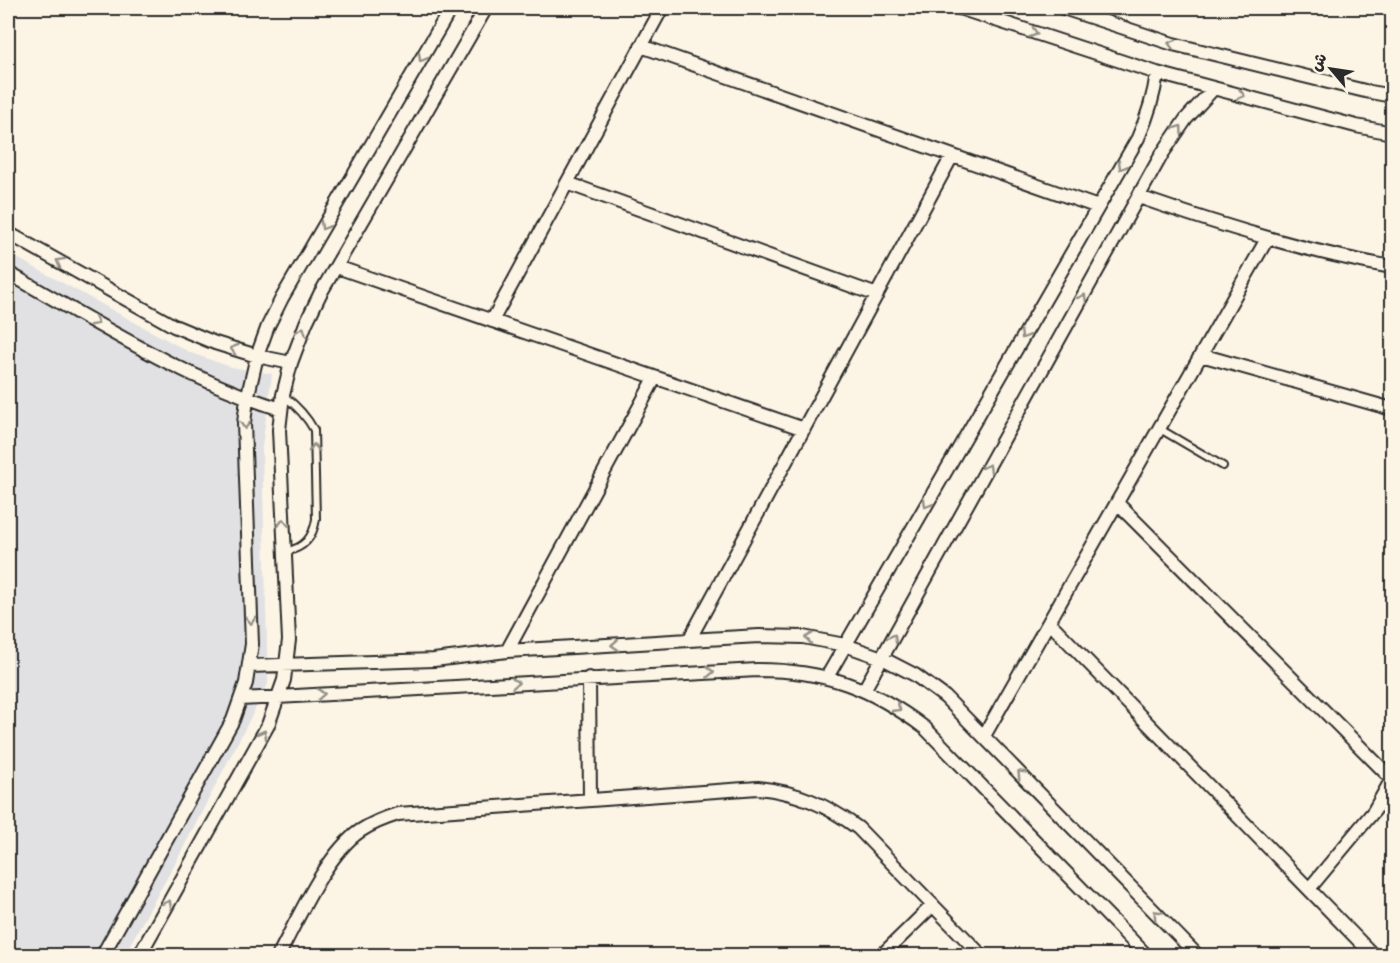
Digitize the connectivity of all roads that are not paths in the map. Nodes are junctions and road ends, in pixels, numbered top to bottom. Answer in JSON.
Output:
{"nodes":[{"id":1,"x":451,"y":8,"type":"edge"},
{"id":2,"x":486,"y":8,"type":"edge"},
{"id":3,"x":662,"y":8,"type":"edge"},
{"id":4,"x":958,"y":8,"type":"edge"},
{"id":5,"x":1063,"y":8,"type":"edge"},
{"id":6,"x":641,"y":46,"type":"junction"},
{"id":7,"x":1157,"y":73,"type":"junction"},
{"id":8,"x":1214,"y":88,"type":"junction"},
{"id":9,"x":1392,"y":96,"type":"edge"},
{"id":10,"x":1392,"y":133,"type":"edge"},
{"id":11,"x":952,"y":156,"type":"junction"},
{"id":12,"x":567,"y":183,"type":"junction"},
{"id":13,"x":1139,"y":197,"type":"junction"},
{"id":14,"x":1098,"y":207,"type":"junction"},
{"id":15,"x":8,"y":233,"type":"edge"},
{"id":16,"x":1267,"y":239,"type":"junction"},
{"id":17,"x":337,"y":267,"type":"junction"},
{"id":18,"x":1392,"y":267,"type":"edge"},
{"id":19,"x":8,"y":273,"type":"edge"},
{"id":20,"x":877,"y":295,"type":"junction"},
{"id":21,"x":492,"y":321,"type":"junction"},
{"id":22,"x":1201,"y":355,"type":"junction"},
{"id":23,"x":257,"y":356,"type":"junction"},
{"id":24,"x":291,"y":363,"type":"junction"},
{"id":25,"x":655,"y":378,"type":"junction"},
{"id":26,"x":283,"y":395,"type":"junction"},
{"id":27,"x":247,"y":399,"type":"junction"},
{"id":28,"x":281,"y":409,"type":"junction"},
{"id":29,"x":1392,"y":409,"type":"edge"},
{"id":30,"x":804,"y":429,"type":"junction"},
{"id":31,"x":1159,"y":429,"type":"junction"},
{"id":32,"x":1223,"y":466,"type":"dead end"},
{"id":33,"x":1117,"y":503,"type":"junction"},
{"id":34,"x":285,"y":552,"type":"junction"},
{"id":35,"x":1049,"y":621,"type":"junction"},
{"id":36,"x":688,"y":640,"type":"junction"},
{"id":37,"x":845,"y":645,"type":"junction"},
{"id":38,"x":507,"y":651,"type":"junction"},
{"id":39,"x":882,"y":658,"type":"junction"},
{"id":40,"x":288,"y":664,"type":"junction"},
{"id":41,"x":250,"y":666,"type":"junction"},
{"id":42,"x":827,"y":677,"type":"junction"},
{"id":43,"x":589,"y":678,"type":"junction"},
{"id":44,"x":864,"y":690,"type":"junction"},
{"id":45,"x":280,"y":697,"type":"junction"},
{"id":46,"x":241,"y":699,"type":"junction"},
{"id":47,"x":984,"y":736,"type":"junction"},
{"id":48,"x":1392,"y":779,"type":"edge"},
{"id":49,"x":590,"y":800,"type":"junction"},
{"id":50,"x":1309,"y":889,"type":"junction"},
{"id":51,"x":933,"y":904,"type":"junction"},
{"id":52,"x":1139,"y":953,"type":"edge"},
{"id":53,"x":282,"y":954,"type":"edge"},
{"id":54,"x":102,"y":956,"type":"edge"},
{"id":55,"x":139,"y":956,"type":"edge"},
{"id":56,"x":882,"y":956,"type":"edge"},
{"id":57,"x":982,"y":956,"type":"edge"},
{"id":58,"x":1198,"y":956,"type":"edge"},
{"id":59,"x":1374,"y":956,"type":"edge"}],
"edges":[{"from":1,"to":23,"type":"street","one_way":true},
{"from":2,"to":17,"type":"street"},
{"from":3,"to":6,"type":"street"},
{"from":4,"to":7,"type":"street","one_way":true},
{"from":9,"to":5,"type":"street","one_way":true},
{"from":6,"to":11,"type":"street"},
{"from":6,"to":12,"type":"street"},
{"from":7,"to":8,"type":"street"},
{"from":7,"to":14,"type":"street","one_way":true},
{"from":8,"to":10,"type":"street","one_way":true},
{"from":13,"to":8,"type":"street","one_way":true},
{"from":11,"to":14,"type":"street"},
{"from":11,"to":20,"type":"street"},
{"from":12,"to":20,"type":"street"},
{"from":12,"to":21,"type":"street"},
{"from":13,"to":16,"type":"street"},
{"from":39,"to":13,"type":"street","one_way":true},
{"from":14,"to":37,"type":"street","one_way":true},
{"from":23,"to":15,"type":"street","one_way":true},
{"from":16,"to":18,"type":"street"},
{"from":16,"to":22,"type":"street"},
{"from":17,"to":21,"type":"street"},
{"from":24,"to":17,"type":"street","one_way":true},
{"from":19,"to":27,"type":"street","one_way":true},
{"from":20,"to":30,"type":"street"},
{"from":21,"to":25,"type":"street"},
{"from":22,"to":29,"type":"street"},
{"from":22,"to":31,"type":"street"},
{"from":23,"to":24,"type":"street"},
{"from":23,"to":27,"type":"street"},
{"from":24,"to":26,"type":"street"},
{"from":25,"to":30,"type":"street"},
{"from":25,"to":38,"type":"street"},
{"from":26,"to":28,"type":"street"},
{"from":34,"to":26,"type":"lane","one_way":true},
{"from":27,"to":28,"type":"street"},
{"from":27,"to":41,"type":"street","one_way":true},
{"from":34,"to":28,"type":"street","one_way":true},
{"from":30,"to":36,"type":"street"},
{"from":31,"to":32,"type":"lane"},
{"from":31,"to":33,"type":"street"},
{"from":33,"to":35,"type":"street"},
{"from":33,"to":48,"type":"street"},
{"from":34,"to":40,"type":"street"},
{"from":35,"to":47,"type":"street"},
{"from":35,"to":50,"type":"street"},
{"from":37,"to":36,"type":"street","one_way":true},
{"from":36,"to":38,"type":"street","one_way":true},
{"from":37,"to":39,"type":"street"},
{"from":37,"to":42,"type":"street"},
{"from":38,"to":40,"type":"street"},
{"from":39,"to":44,"type":"street"},
{"from":39,"to":47,"type":"street"},
{"from":40,"to":41,"type":"street"},
{"from":40,"to":45,"type":"street"},
{"from":41,"to":46,"type":"street"},
{"from":43,"to":42,"type":"street","one_way":true},
{"from":42,"to":44,"type":"street"},
{"from":45,"to":43,"type":"street","one_way":true},
{"from":43,"to":49,"type":"street"},
{"from":44,"to":52,"type":"street","one_way":true},
{"from":45,"to":46,"type":"street"},
{"from":55,"to":45,"type":"street","one_way":true},
{"from":46,"to":54,"type":"street"},
{"from":58,"to":47,"type":"street","one_way":true},
{"from":48,"to":50,"type":"street"},
{"from":49,"to":51,"type":"street"},
{"from":49,"to":53,"type":"street"},
{"from":50,"to":59,"type":"street"},
{"from":51,"to":56,"type":"street"},
{"from":51,"to":57,"type":"street"}]}
